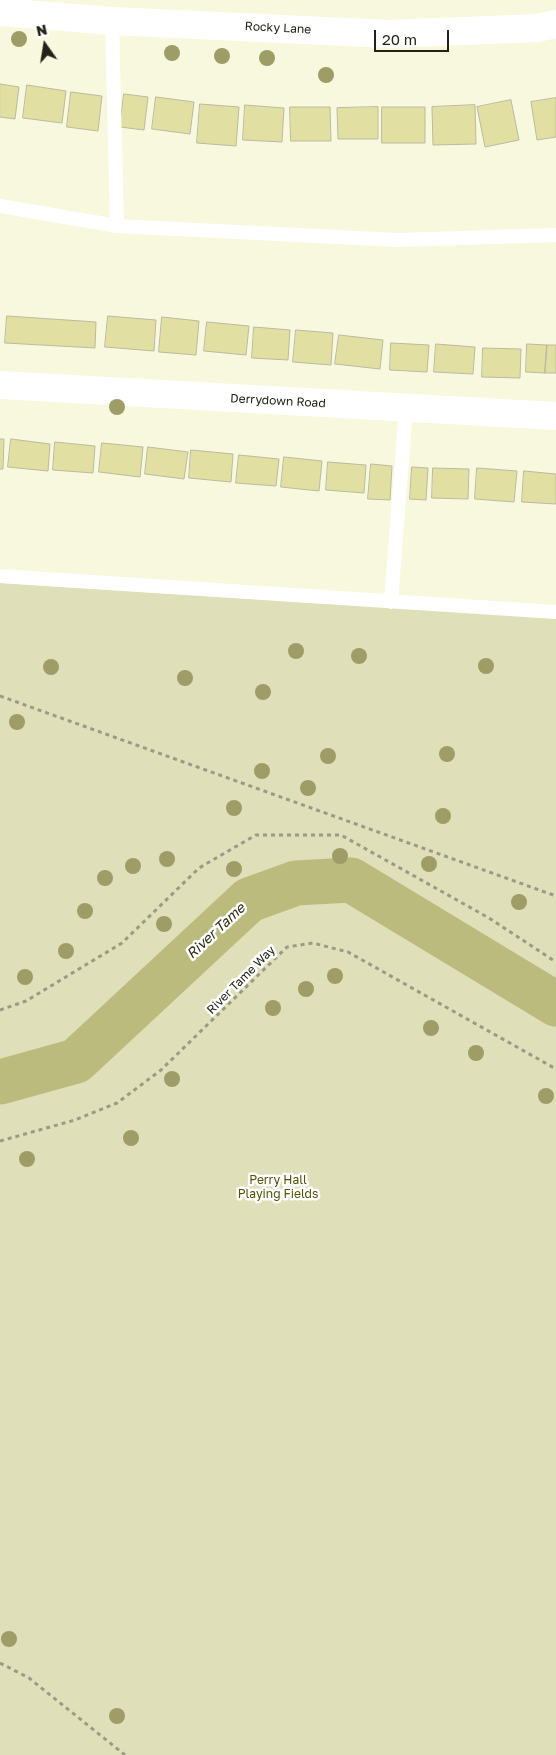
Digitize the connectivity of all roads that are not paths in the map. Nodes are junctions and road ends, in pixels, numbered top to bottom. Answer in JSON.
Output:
{"nodes":[{"id":1,"x":112,"y":10,"type":"edge"},
{"id":2,"x":0,"y":12,"type":"edge"},
{"id":3,"x":556,"y":24,"type":"edge"},
{"id":4,"x":0,"y":206,"type":"edge"},
{"id":5,"x":117,"y":226,"type":"junction"},
{"id":6,"x":556,"y":235,"type":"edge"},
{"id":7,"x":0,"y":385,"type":"edge"},
{"id":8,"x":406,"y":408,"type":"junction"},
{"id":9,"x":556,"y":416,"type":"edge"},
{"id":10,"x":0,"y":576,"type":"edge"},
{"id":11,"x":391,"y":602,"type":"junction"},
{"id":12,"x":556,"y":612,"type":"edge"}],
"edges":[{"from":1,"to":2,"type":"street","name":"Rocky Lane"},
{"from":1,"to":3,"type":"street","name":"Rocky Lane"},
{"from":1,"to":5,"type":"lane"},
{"from":4,"to":5,"type":"lane"},
{"from":5,"to":6,"type":"lane"},
{"from":7,"to":8,"type":"street","name":"Derrydown Road"},
{"from":8,"to":9,"type":"street","name":"Derrydown Road"},
{"from":8,"to":11,"type":"lane"},
{"from":10,"to":11,"type":"lane"},
{"from":11,"to":12,"type":"lane"}]}
